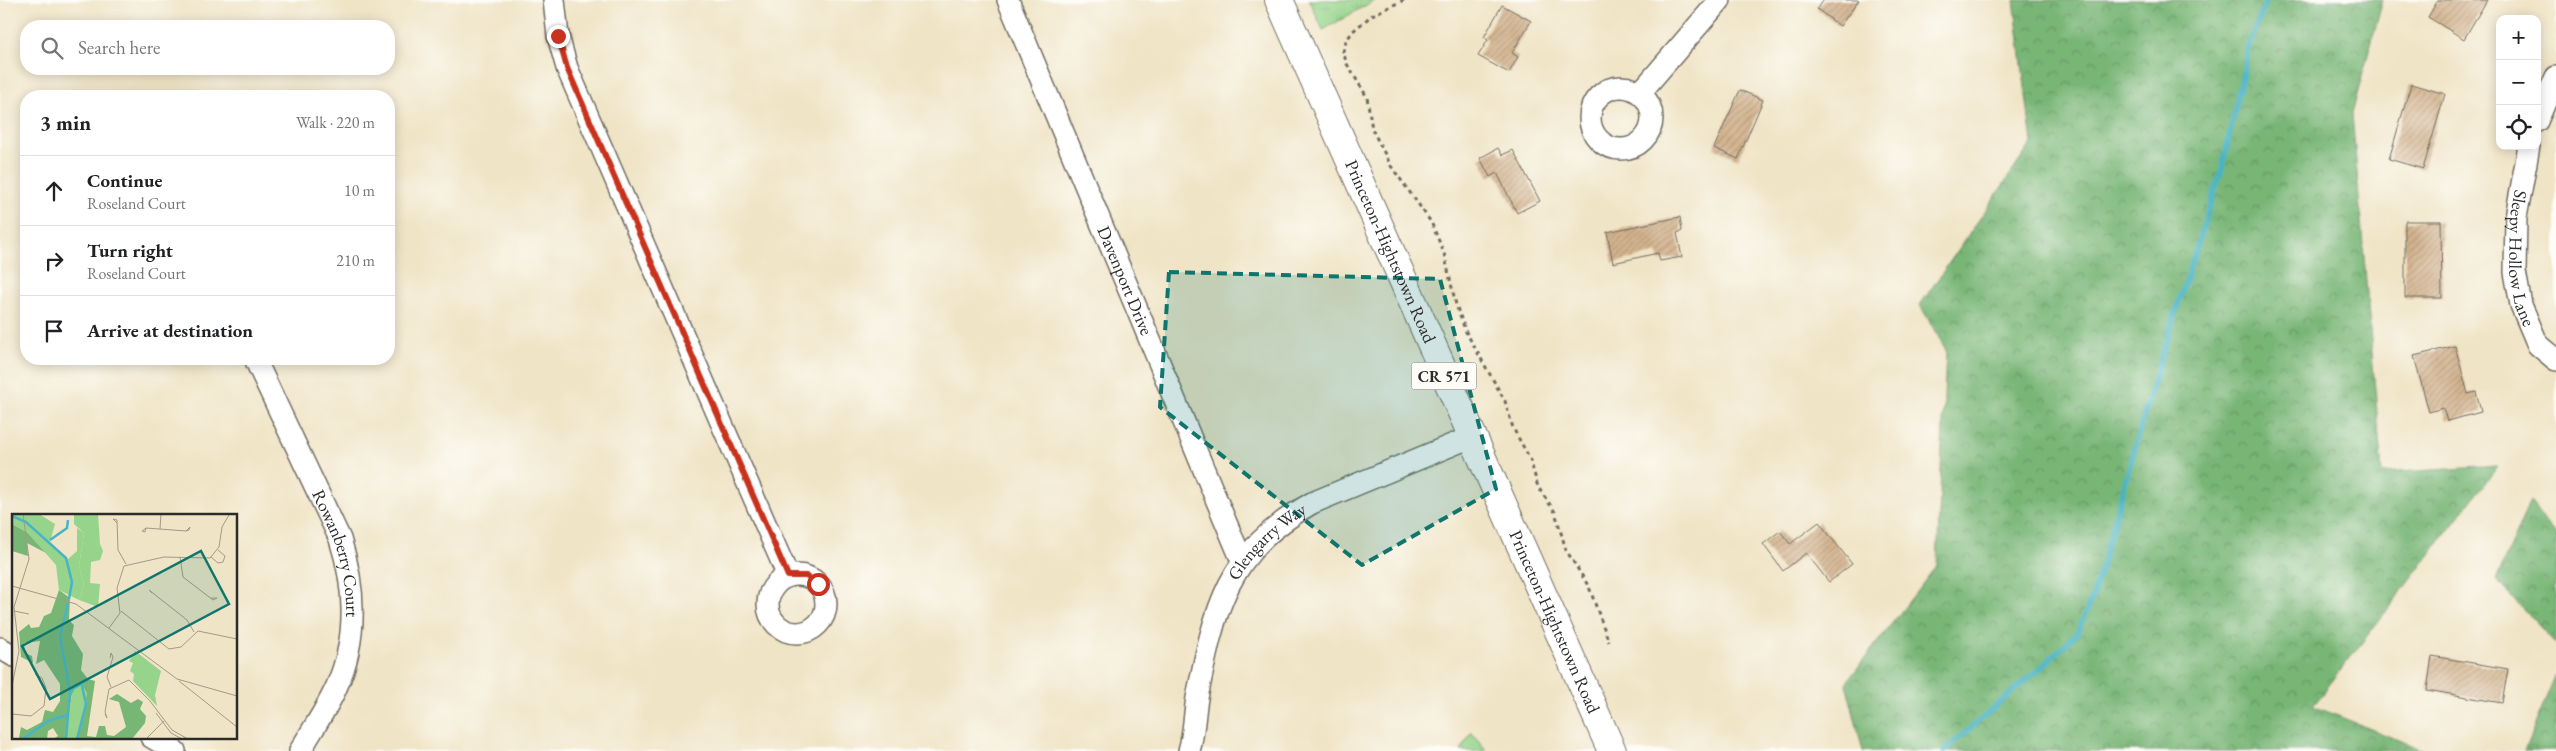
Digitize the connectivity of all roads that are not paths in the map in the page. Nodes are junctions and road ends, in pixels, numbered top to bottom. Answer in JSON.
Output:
{"nodes":[{"id":1,"x":554,"y":0,"type":"edge"},
{"id":2,"x":1008,"y":0,"type":"edge"},
{"id":3,"x":1278,"y":0,"type":"edge"},
{"id":4,"x":1720,"y":0,"type":"edge"},
{"id":5,"x":2556,"y":77,"type":"edge"},
{"id":6,"x":1640,"y":93,"type":"dead end"},
{"id":7,"x":2541,"y":112,"type":"edge"},
{"id":8,"x":2529,"y":150,"type":"edge"},
{"id":9,"x":2556,"y":360,"type":"edge"},
{"id":10,"x":258,"y":365,"type":"edge"},
{"id":11,"x":1471,"y":437,"type":"junction"},
{"id":12,"x":1242,"y":560,"type":"junction"},
{"id":13,"x":788,"y":576,"type":"dead end"},
{"id":14,"x":0,"y":648,"type":"edge"},
{"id":15,"x":12,"y":655,"type":"edge"},
{"id":16,"x":153,"y":738,"type":"edge"},
{"id":17,"x":174,"y":751,"type":"edge"},
{"id":18,"x":300,"y":751,"type":"edge"},
{"id":19,"x":1189,"y":751,"type":"edge"},
{"id":20,"x":1612,"y":751,"type":"edge"}],
"edges":[{"from":1,"to":13,"type":"street"},
{"from":2,"to":12,"type":"street","name":"Davenport Drive"},
{"from":3,"to":11,"type":"main road","name":"Princeton-Hightstown Road","number":"CR 571"},
{"from":4,"to":6,"type":"street"},
{"from":5,"to":7,"type":"street"},
{"from":8,"to":9,"type":"street","name":"Sleepy Hollow Lane"},
{"from":10,"to":18,"type":"street","name":"Rowanberry Court"},
{"from":11,"to":12,"type":"street","name":"Glengarry Way"},
{"from":11,"to":20,"type":"main road","name":"Princeton-Hightstown Road","number":"CR 571"},
{"from":12,"to":19,"type":"street","name":"Glengarry Way"},
{"from":14,"to":15,"type":"street"},
{"from":16,"to":17,"type":"street"}]}
